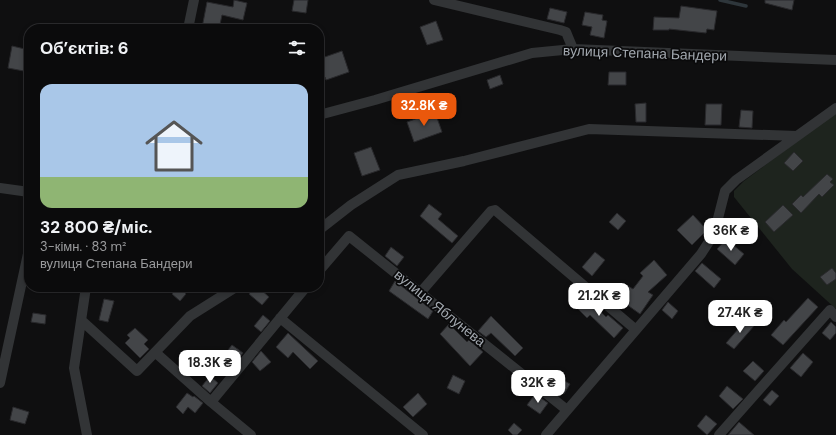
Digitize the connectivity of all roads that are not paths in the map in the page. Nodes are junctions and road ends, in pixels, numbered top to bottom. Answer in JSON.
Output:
{"nodes":[{"id":1,"x":194,"y":0,"type":"edge"},
{"id":2,"x":434,"y":0,"type":"edge"},
{"id":3,"x":189,"y":24,"type":"edge"},
{"id":4,"x":573,"y":49,"type":"junction"},
{"id":5,"x":836,"y":60,"type":"edge"},
{"id":6,"x":836,"y":108,"type":"edge"},
{"id":7,"x":324,"y":114,"type":"edge"},
{"id":8,"x":797,"y":136,"type":"junction"},
{"id":9,"x":0,"y":188,"type":"edge"},
{"id":10,"x":24,"y":191,"type":"edge"},
{"id":11,"x":324,"y":226,"type":"edge"},
{"id":12,"x":324,"y":265,"type":"edge"},
{"id":13,"x":24,"y":272,"type":"edge"},
{"id":14,"x":85,"y":292,"type":"edge"},
{"id":15,"x":228,"y":292,"type":"edge"},
{"id":16,"x":302,"y":292,"type":"edge"},
{"id":17,"x":420,"y":293,"type":"junction"},
{"id":18,"x":836,"y":317,"type":"edge"},
{"id":19,"x":280,"y":318,"type":"junction"},
{"id":20,"x":81,"y":320,"type":"junction"},
{"id":21,"x":635,"y":329,"type":"junction"},
{"id":22,"x":156,"y":353,"type":"junction"},
{"id":23,"x":0,"y":383,"type":"edge"},
{"id":24,"x":211,"y":402,"type":"junction"},
{"id":25,"x":567,"y":410,"type":"junction"},
{"id":26,"x":87,"y":435,"type":"edge"},
{"id":27,"x":251,"y":435,"type":"edge"},
{"id":28,"x":423,"y":435,"type":"edge"},
{"id":29,"x":546,"y":435,"type":"edge"},
{"id":30,"x":719,"y":435,"type":"edge"}],
"edges":[{"from":1,"to":3,"type":"street"},
{"from":2,"to":4,"type":"street"},
{"from":4,"to":5,"type":"street","name":"вулиця Степана Бандери"},
{"from":4,"to":7,"type":"street","name":"вулиця Степана Бандери"},
{"from":6,"to":8,"type":"street"},
{"from":8,"to":11,"type":"street"},
{"from":8,"to":21,"type":"street"},
{"from":9,"to":10,"type":"street"},
{"from":12,"to":17,"type":"street","name":"вулиця Яблунева"},
{"from":13,"to":23,"type":"street"},
{"from":14,"to":20,"type":"street"},
{"from":15,"to":22,"type":"street"},
{"from":16,"to":19,"type":"street"},
{"from":17,"to":21,"type":"street"},
{"from":17,"to":25,"type":"street","name":"вулиця Яблунева"},
{"from":18,"to":30,"type":"street"},
{"from":19,"to":24,"type":"street"},
{"from":19,"to":28,"type":"street"},
{"from":20,"to":22,"type":"street"},
{"from":20,"to":26,"type":"street"},
{"from":21,"to":25,"type":"street"},
{"from":22,"to":24,"type":"street"},
{"from":24,"to":27,"type":"street"},
{"from":25,"to":29,"type":"street"}]}
